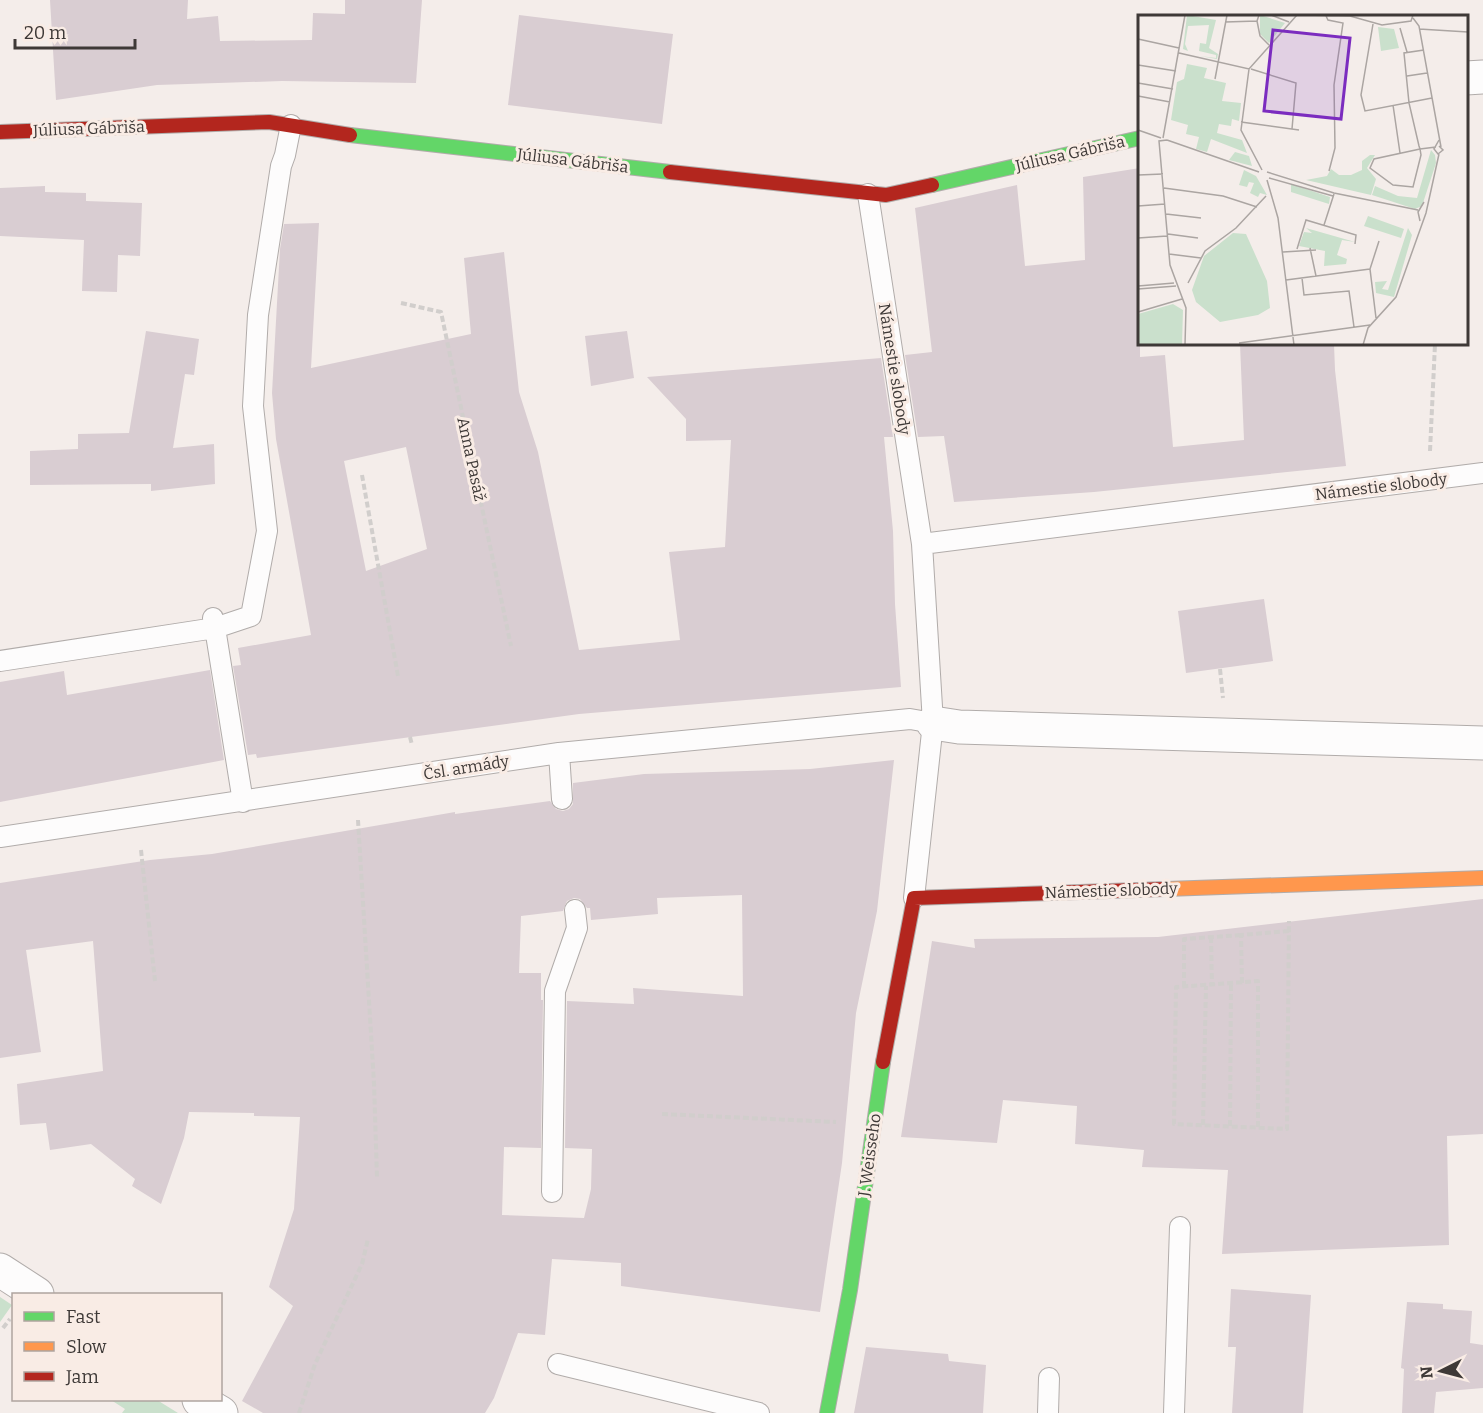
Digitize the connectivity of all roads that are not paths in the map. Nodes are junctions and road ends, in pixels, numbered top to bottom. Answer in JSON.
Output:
{"nodes":[{"id":1,"x":1483,"y":77,"type":"edge"},
{"id":2,"x":1468,"y":78,"type":"edge"},
{"id":3,"x":291,"y":125,"type":"junction"},
{"id":4,"x":0,"y":132,"type":"edge"},
{"id":5,"x":1138,"y":138,"type":"edge"},
{"id":6,"x":868,"y":194,"type":"junction"},
{"id":7,"x":1483,"y":473,"type":"edge"},
{"id":8,"x":922,"y":544,"type":"junction"},
{"id":9,"x":214,"y":623,"type":"junction"},
{"id":10,"x":0,"y":661,"type":"edge"},
{"id":11,"x":933,"y":723,"type":"junction"},
{"id":12,"x":1483,"y":743,"type":"edge"},
{"id":13,"x":559,"y":753,"type":"junction"},
{"id":14,"x":562,"y":800,"type":"dead end"},
{"id":15,"x":243,"y":802,"type":"junction"},
{"id":16,"x":0,"y":837,"type":"edge"},
{"id":17,"x":1483,"y":878,"type":"edge"},
{"id":18,"x":914,"y":898,"type":"junction"},
{"id":19,"x":575,"y":910,"type":"dead end"},
{"id":20,"x":552,"y":1192,"type":"dead end"},
{"id":21,"x":1180,"y":1227,"type":"dead end"},
{"id":22,"x":0,"y":1270,"type":"edge"},
{"id":23,"x":35,"y":1293,"type":"edge"},
{"id":24,"x":558,"y":1365,"type":"dead end"},
{"id":25,"x":1049,"y":1378,"type":"dead end"},
{"id":26,"x":201,"y":1401,"type":"edge"},
{"id":27,"x":221,"y":1413,"type":"edge"},
{"id":28,"x":759,"y":1413,"type":"edge"},
{"id":29,"x":827,"y":1413,"type":"edge"},
{"id":30,"x":1048,"y":1413,"type":"edge"},
{"id":31,"x":1174,"y":1413,"type":"edge"}],
"edges":[{"from":1,"to":2,"type":"street"},
{"from":3,"to":4,"type":"street","name":"Júliusa Gábriša"},
{"from":3,"to":6,"type":"street","name":"Júliusa Gábriša"},
{"from":3,"to":9,"type":"lane"},
{"from":5,"to":6,"type":"street","name":"Júliusa Gábriša"},
{"from":6,"to":8,"type":"lane","name":"Námestie slobody"},
{"from":7,"to":8,"type":"lane","name":"Námestie slobody"},
{"from":8,"to":11,"type":"lane","name":"Námestie slobody"},
{"from":9,"to":10,"type":"lane"},
{"from":9,"to":15,"type":"lane"},
{"from":11,"to":12,"type":"street"},
{"from":11,"to":13,"type":"lane","name":"Čsl. armády"},
{"from":11,"to":18,"type":"lane","name":"Námestie slobody"},
{"from":13,"to":14,"type":"lane"},
{"from":13,"to":15,"type":"lane","name":"Čsl. armády"},
{"from":15,"to":16,"type":"lane","name":"Čsl. armády"},
{"from":17,"to":18,"type":"street","name":"Námestie slobody"},
{"from":18,"to":29,"type":"street","name":"J. Weisseho"},
{"from":19,"to":20,"type":"lane"},
{"from":21,"to":31,"type":"lane"},
{"from":22,"to":23,"type":"street"},
{"from":24,"to":28,"type":"lane"},
{"from":25,"to":30,"type":"lane"},
{"from":26,"to":27,"type":"street"}]}
